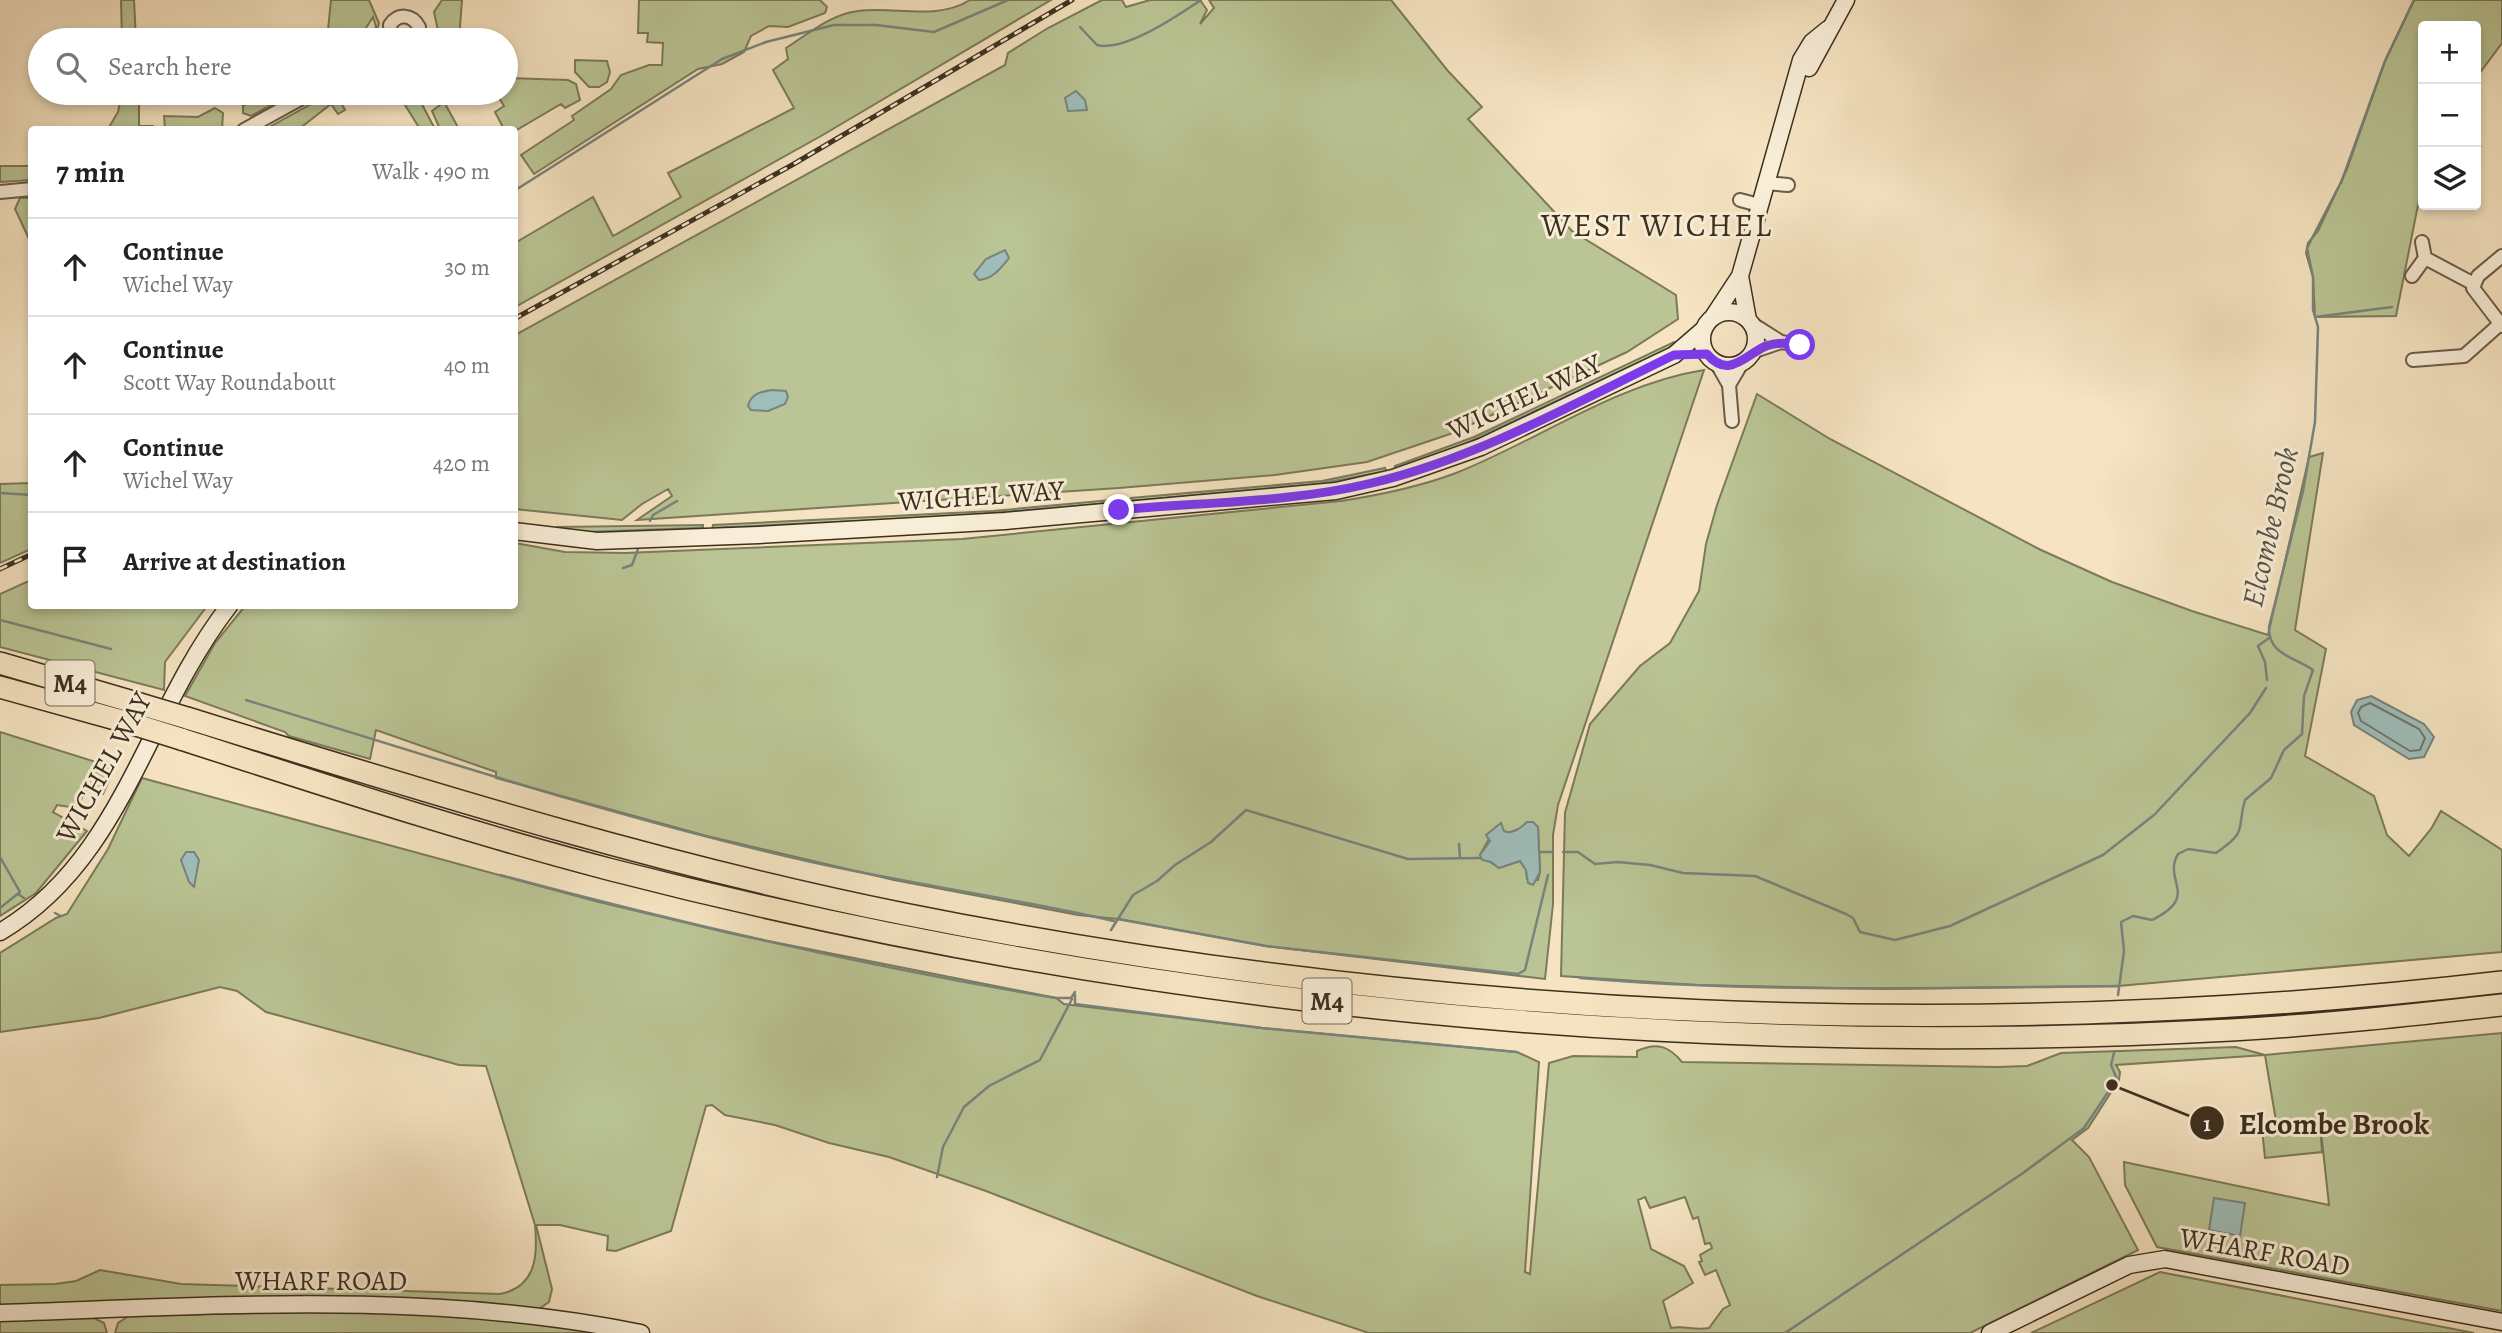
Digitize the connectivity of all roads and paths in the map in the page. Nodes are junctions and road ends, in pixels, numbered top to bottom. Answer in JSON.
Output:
{"nodes":[{"id":1,"x":1846,"y":0,"type":"edge"},
{"id":2,"x":390,"y":28,"type":"edge"},
{"id":3,"x":418,"y":28,"type":"edge"},
{"id":4,"x":290,"y":105,"type":"edge"},
{"id":5,"x":251,"y":126,"type":"edge"},
{"id":6,"x":1765,"y":183,"type":"junction"},
{"id":7,"x":1788,"y":186,"type":"dead end"},
{"id":8,"x":28,"y":189,"type":"edge"},
{"id":9,"x":0,"y":192,"type":"edge"},
{"id":10,"x":1740,"y":200,"type":"dead end"},
{"id":11,"x":1759,"y":205,"type":"junction"},
{"id":12,"x":2422,"y":242,"type":"dead end"},
{"id":13,"x":2502,"y":256,"type":"edge"},
{"id":14,"x":2425,"y":258,"type":"junction"},
{"id":15,"x":1740,"y":276,"type":"junction"},
{"id":16,"x":2412,"y":276,"type":"dead end"},
{"id":17,"x":2474,"y":284,"type":"junction"},
{"id":18,"x":1749,"y":321,"type":"junction"},
{"id":19,"x":1708,"y":323,"type":"junction"},
{"id":20,"x":2501,"y":325,"type":"edge"},
{"id":21,"x":1781,"y":342,"type":"junction"},
{"id":22,"x":1800,"y":345,"type":"dead end"},
{"id":23,"x":1674,"y":355,"type":"junction"},
{"id":24,"x":1747,"y":357,"type":"junction"},
{"id":25,"x":1711,"y":358,"type":"junction"},
{"id":26,"x":2413,"y":360,"type":"dead end"},
{"id":27,"x":1729,"y":385,"type":"junction"},
{"id":28,"x":1732,"y":421,"type":"dead end"},
{"id":29,"x":518,"y":531,"type":"edge"},
{"id":30,"x":227,"y":609,"type":"edge"},
{"id":31,"x":0,"y":663,"type":"edge"},
{"id":32,"x":0,"y":687,"type":"edge"},
{"id":33,"x":0,"y":932,"type":"edge"},
{"id":34,"x":2502,"y":982,"type":"edge"},
{"id":35,"x":2502,"y":1005,"type":"edge"},
{"id":36,"x":0,"y":1313,"type":"edge"},
{"id":37,"x":2502,"y":1322,"type":"edge"},
{"id":38,"x":641,"y":1333,"type":"edge"},
{"id":39,"x":1990,"y":1333,"type":"edge"}],
"edges":[{"from":1,"to":6,"type":"street"},
{"from":2,"to":3,"type":"street"},
{"from":4,"to":5,"type":"street"},
{"from":6,"to":7,"type":"street"},
{"from":6,"to":11,"type":"street"},
{"from":8,"to":9,"type":"street"},
{"from":10,"to":11,"type":"street"},
{"from":11,"to":15,"type":"street"},
{"from":12,"to":14,"type":"street"},
{"from":13,"to":17,"type":"street"},
{"from":14,"to":16,"type":"street"},
{"from":14,"to":17,"type":"street"},
{"from":15,"to":18,"type":"street"},
{"from":15,"to":19,"type":"street","name":"WICHEL WAY"},
{"from":17,"to":20,"type":"street"},
{"from":18,"to":19,"type":"street"},
{"from":18,"to":21,"type":"street"},
{"from":18,"to":24,"type":"street"},
{"from":19,"to":23,"type":"street","name":"WICHEL WAY"},
{"from":19,"to":25,"type":"street"},
{"from":20,"to":26,"type":"street"},
{"from":21,"to":22,"type":"street"},
{"from":21,"to":24,"type":"street"},
{"from":23,"to":25,"type":"street","name":"WICHEL WAY"},
{"from":23,"to":29,"type":"street","name":"WICHEL WAY"},
{"from":24,"to":25,"type":"street"},
{"from":24,"to":27,"type":"street"},
{"from":25,"to":27,"type":"street"},
{"from":27,"to":28,"type":"street"},
{"from":30,"to":33,"type":"street","name":"WICHEL WAY"},
{"from":31,"to":34,"type":"highway","number":"M4","bridge":true},
{"from":32,"to":35,"type":"highway","number":"M4","bridge":true},
{"from":36,"to":38,"type":"street","name":"WHARF ROAD"},
{"from":37,"to":39,"type":"street","name":"WHARF ROAD"}]}
